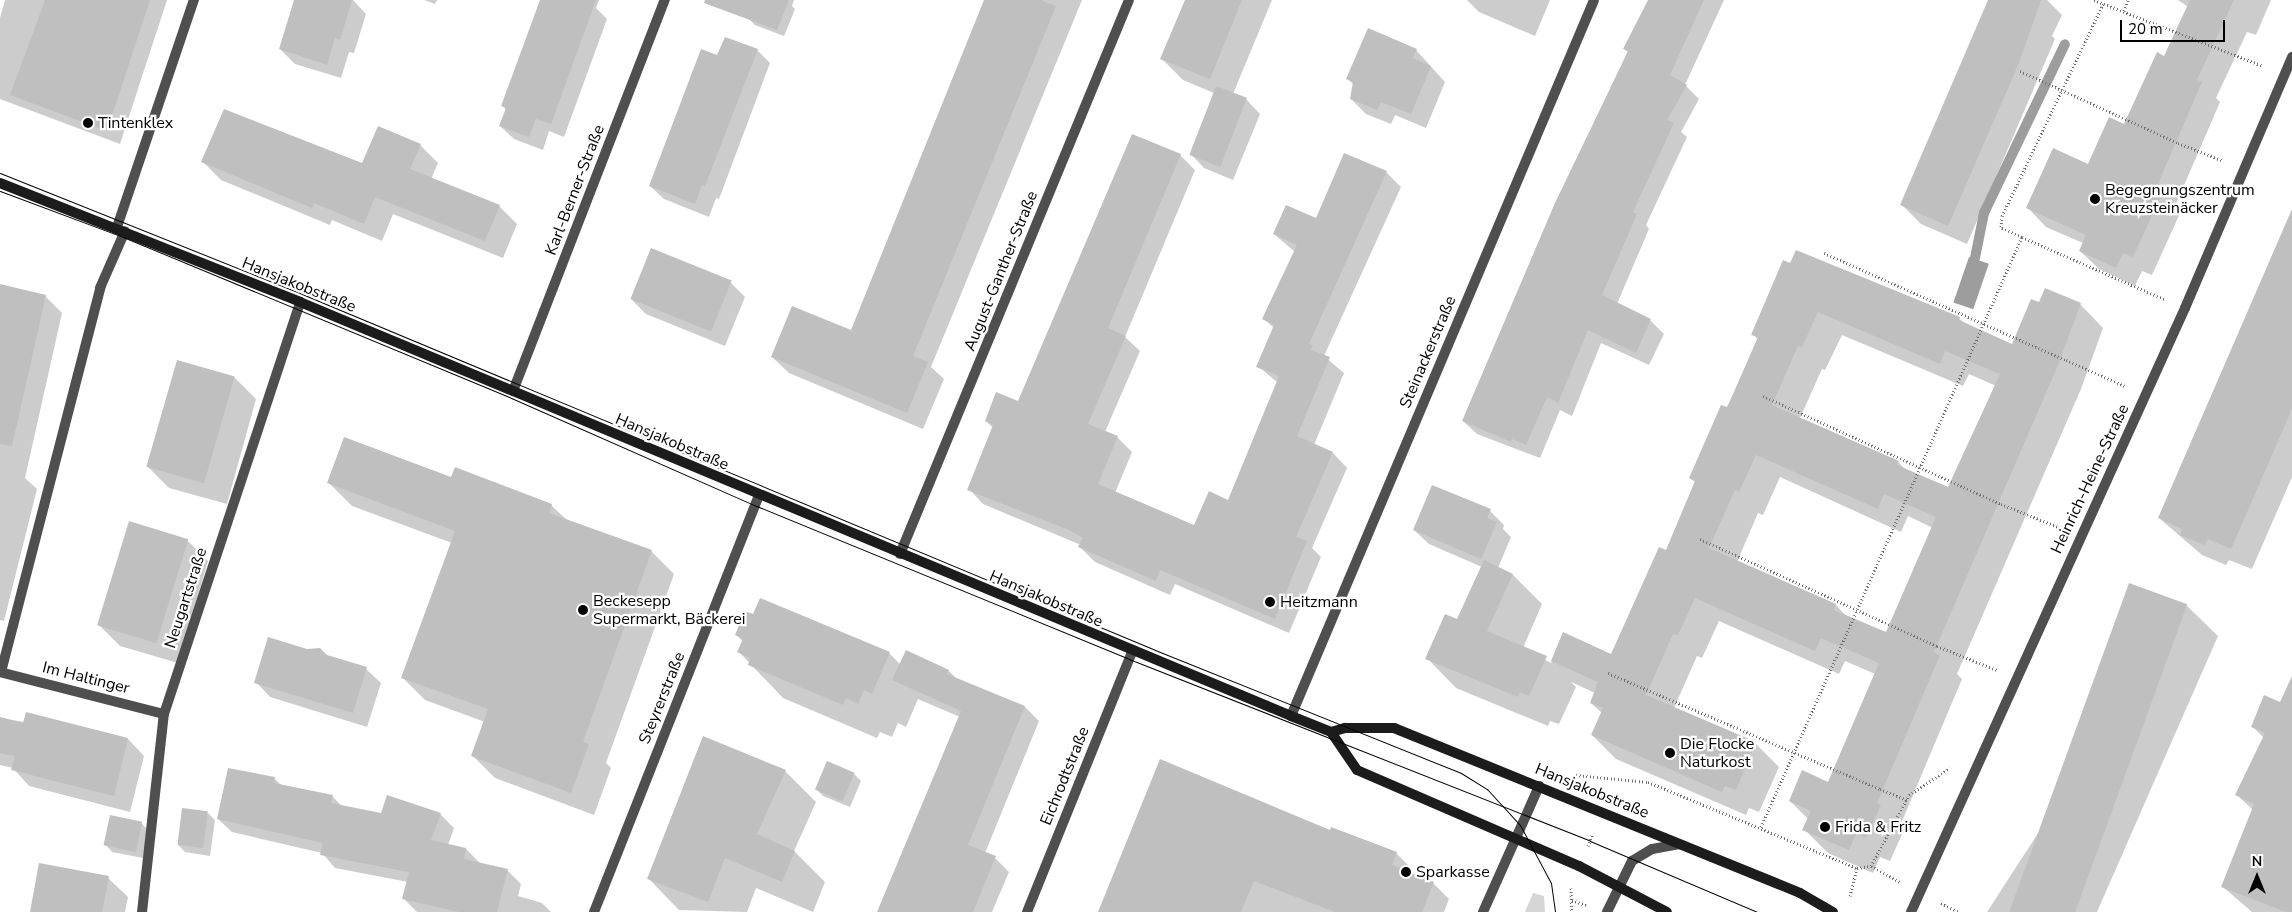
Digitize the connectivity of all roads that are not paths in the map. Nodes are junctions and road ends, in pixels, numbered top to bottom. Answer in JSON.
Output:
{"nodes":[{"id":1,"x":194,"y":0,"type":"edge"},
{"id":2,"x":665,"y":0,"type":"edge"},
{"id":3,"x":1129,"y":0,"type":"edge"},
{"id":4,"x":1594,"y":0,"type":"edge"},
{"id":5,"x":2292,"y":57,"type":"edge"},
{"id":6,"x":0,"y":184,"type":"edge"},
{"id":7,"x":121,"y":229,"type":"junction"},
{"id":8,"x":300,"y":302,"type":"junction"},
{"id":9,"x":513,"y":391,"type":"junction"},
{"id":10,"x":759,"y":495,"type":"junction"},
{"id":11,"x":900,"y":554,"type":"junction"},
{"id":12,"x":1132,"y":652,"type":"junction"},
{"id":13,"x":1,"y":672,"type":"edge"},
{"id":14,"x":164,"y":714,"type":"junction"},
{"id":15,"x":1291,"y":716,"type":"junction"},
{"id":16,"x":1332,"y":732,"type":"junction"},
{"id":17,"x":1539,"y":786,"type":"junction"},
{"id":18,"x":1515,"y":838,"type":"junction"},
{"id":19,"x":1680,"y":844,"type":"junction"},
{"id":20,"x":1618,"y":884,"type":"junction"},
{"id":21,"x":142,"y":912,"type":"edge"},
{"id":22,"x":594,"y":912,"type":"edge"},
{"id":23,"x":1027,"y":912,"type":"edge"},
{"id":24,"x":1483,"y":912,"type":"edge"},
{"id":25,"x":1607,"y":912,"type":"edge"},
{"id":26,"x":1667,"y":912,"type":"edge"},
{"id":27,"x":1833,"y":912,"type":"edge"},
{"id":28,"x":1911,"y":912,"type":"edge"}],
"edges":[{"from":1,"to":7,"type":"street"},
{"from":2,"to":9,"type":"street","name":"Karl-Berner-Straße"},
{"from":3,"to":11,"type":"street","name":"August-Ganther-Straße"},
{"from":4,"to":15,"type":"street","name":"Steinackerstraße"},
{"from":5,"to":28,"type":"street","name":"Heinrich-Heine-Straße"},
{"from":6,"to":7,"type":"street","name":"Hansjakobstraße"},
{"from":7,"to":8,"type":"street","name":"Hansjakobstraße"},
{"from":7,"to":13,"type":"street"},
{"from":8,"to":9,"type":"street","name":"Hansjakobstraße"},
{"from":8,"to":14,"type":"street","name":"Neugartstraße"},
{"from":9,"to":10,"type":"street","name":"Hansjakobstraße"},
{"from":10,"to":11,"type":"street","name":"Hansjakobstraße"},
{"from":10,"to":22,"type":"street","name":"Steyrerstraße"},
{"from":11,"to":12,"type":"street","name":"Hansjakobstraße"},
{"from":12,"to":15,"type":"street","name":"Hansjakobstraße"},
{"from":12,"to":23,"type":"street","name":"Eichrodtstraße"},
{"from":13,"to":14,"type":"street","name":"Im Haltinger"},
{"from":14,"to":21,"type":"street","name":"Neugartstraße"},
{"from":15,"to":16,"type":"street","name":"Hansjakobstraße"},
{"from":16,"to":17,"type":"street","name":"Hansjakobstraße"},
{"from":16,"to":18,"type":"street"},
{"from":17,"to":18,"type":"street"},
{"from":17,"to":19,"type":"street","name":"Hansjakobstraße"},
{"from":18,"to":20,"type":"street"},
{"from":18,"to":24,"type":"street"},
{"from":19,"to":20,"type":"street"},
{"from":19,"to":27,"type":"street","name":"Hansjakobstraße"},
{"from":20,"to":25,"type":"street"},
{"from":20,"to":26,"type":"street"}]}
